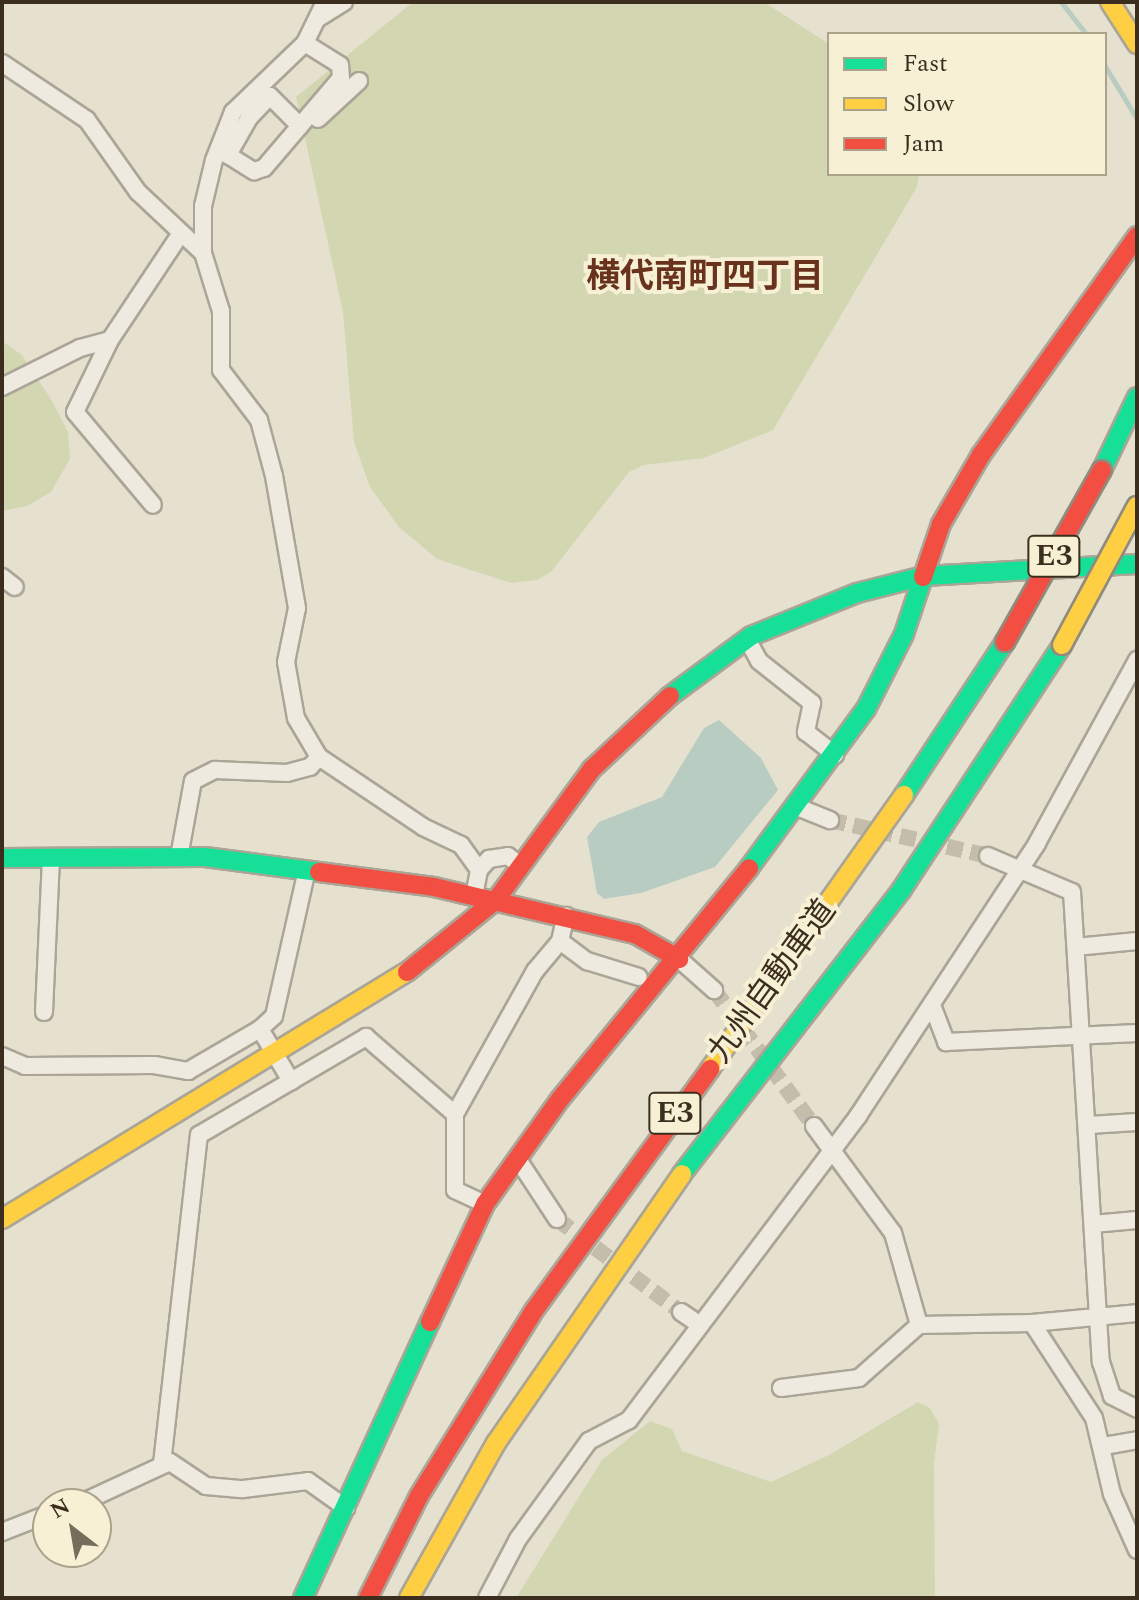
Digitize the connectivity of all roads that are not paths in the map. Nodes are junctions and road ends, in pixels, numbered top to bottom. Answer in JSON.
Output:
{"nodes":[{"id":1,"x":1110,"y":2,"type":"edge"},
{"id":2,"x":336,"y":3,"type":"edge"},
{"id":3,"x":305,"y":43,"type":"junction"},
{"id":4,"x":1137,"y":44,"type":"edge"},
{"id":5,"x":2,"y":63,"type":"edge"},
{"id":6,"x":359,"y":81,"type":"dead end"},
{"id":7,"x":303,"y":122,"type":"junction"},
{"id":8,"x":181,"y":233,"type":"junction"},
{"id":9,"x":1137,"y":236,"type":"edge"},
{"id":10,"x":203,"y":253,"type":"junction"},
{"id":11,"x":110,"y":340,"type":"junction"},
{"id":12,"x":2,"y":387,"type":"edge"},
{"id":13,"x":1137,"y":397,"type":"edge"},
{"id":14,"x":153,"y":505,"type":"dead end"},
{"id":15,"x":1137,"y":506,"type":"edge"},
{"id":16,"x":1137,"y":564,"type":"edge"},
{"id":17,"x":924,"y":576,"type":"junction"},
{"id":18,"x":747,"y":639,"type":"junction"},
{"id":19,"x":1137,"y":660,"type":"edge"},
{"id":20,"x":835,"y":755,"type":"junction"},
{"id":21,"x":319,"y":757,"type":"junction"},
{"id":22,"x":795,"y":806,"type":"junction"},
{"id":23,"x":830,"y":820,"type":"tunnel mouth"},
{"id":24,"x":988,"y":856,"type":"tunnel mouth"},
{"id":25,"x":179,"y":857,"type":"junction"},
{"id":26,"x":2,"y":858,"type":"edge"},
{"id":27,"x":51,"y":858,"type":"junction"},
{"id":28,"x":521,"y":866,"type":"junction"},
{"id":29,"x":1020,"y":868,"type":"junction"},
{"id":30,"x":479,"y":870,"type":"junction"},
{"id":31,"x":306,"y":874,"type":"junction"},
{"id":32,"x":474,"y":896,"type":"junction"},
{"id":33,"x":496,"y":900,"type":"junction"},
{"id":34,"x":566,"y":916,"type":"junction"},
{"id":35,"x":560,"y":941,"type":"junction"},
{"id":36,"x":1137,"y":941,"type":"edge"},
{"id":37,"x":1076,"y":947,"type":"junction"},
{"id":38,"x":679,"y":959,"type":"junction"},
{"id":39,"x":639,"y":977,"type":"dead end"},
{"id":40,"x":714,"y":990,"type":"tunnel mouth"},
{"id":41,"x":932,"y":1005,"type":"junction"},
{"id":42,"x":44,"y":1012,"type":"dead end"},
{"id":43,"x":260,"y":1029,"type":"junction"},
{"id":44,"x":1137,"y":1033,"type":"edge"},
{"id":45,"x":1082,"y":1037,"type":"junction"},
{"id":46,"x":275,"y":1054,"type":"junction"},
{"id":47,"x":2,"y":1056,"type":"edge"},
{"id":48,"x":291,"y":1081,"type":"junction"},
{"id":49,"x":455,"y":1114,"type":"junction"},
{"id":50,"x":1137,"y":1122,"type":"edge"},
{"id":51,"x":1089,"y":1125,"type":"junction"},
{"id":52,"x":814,"y":1126,"type":"tunnel mouth"},
{"id":53,"x":830,"y":1148,"type":"junction"},
{"id":54,"x":517,"y":1158,"type":"junction"},
{"id":55,"x":485,"y":1204,"type":"junction"},
{"id":56,"x":2,"y":1219,"type":"edge"},
{"id":57,"x":557,"y":1219,"type":"tunnel mouth"},
{"id":58,"x":1137,"y":1220,"type":"edge"},
{"id":59,"x":1093,"y":1224,"type":"junction"},
{"id":60,"x":681,"y":1312,"type":"tunnel mouth"},
{"id":61,"x":1137,"y":1313,"type":"edge"},
{"id":62,"x":1097,"y":1316,"type":"junction"},
{"id":63,"x":1032,"y":1323,"type":"junction"},
{"id":64,"x":700,"y":1325,"type":"junction"},
{"id":65,"x":919,"y":1325,"type":"junction"},
{"id":66,"x":781,"y":1388,"type":"dead end"},
{"id":67,"x":1137,"y":1409,"type":"edge"},
{"id":68,"x":1137,"y":1440,"type":"edge"},
{"id":69,"x":496,"y":1443,"type":"junction"},
{"id":70,"x":1104,"y":1446,"type":"junction"},
{"id":71,"x":162,"y":1464,"type":"junction"},
{"id":72,"x":112,"y":1488,"type":"edge"},
{"id":73,"x":346,"y":1508,"type":"junction"},
{"id":74,"x":32,"y":1520,"type":"edge"},
{"id":75,"x":2,"y":1532,"type":"edge"},
{"id":76,"x":1137,"y":1550,"type":"edge"},
{"id":77,"x":303,"y":1598,"type":"edge"},
{"id":78,"x":368,"y":1598,"type":"edge"},
{"id":79,"x":409,"y":1598,"type":"edge"},
{"id":80,"x":423,"y":1598,"type":"edge"},
{"id":81,"x":487,"y":1598,"type":"edge"}],
"edges":[{"from":1,"to":4,"type":"main road"},
{"from":2,"to":3,"type":"street"},
{"from":3,"to":7,"type":"street"},
{"from":3,"to":10,"type":"street"},
{"from":5,"to":8,"type":"street"},
{"from":6,"to":7,"type":"street"},
{"from":7,"to":7,"type":"street"},
{"from":8,"to":10,"type":"street"},
{"from":8,"to":11,"type":"street"},
{"from":9,"to":17,"type":"main road"},
{"from":10,"to":21,"type":"street"},
{"from":11,"to":12,"type":"street"},
{"from":11,"to":14,"type":"street"},
{"from":13,"to":78,"type":"main road","name":"九州自動車道","number":"E3","bridge":true},
{"from":15,"to":69,"type":"main road","name":"九州自動車道","number":"E3","bridge":true},
{"from":16,"to":17,"type":"main road"},
{"from":17,"to":18,"type":"main road"},
{"from":17,"to":20,"type":"main road"},
{"from":18,"to":20,"type":"street"},
{"from":18,"to":28,"type":"main road"},
{"from":19,"to":29,"type":"street"},
{"from":20,"to":22,"type":"main road"},
{"from":21,"to":25,"type":"street"},
{"from":21,"to":30,"type":"street"},
{"from":22,"to":23,"type":"street"},
{"from":22,"to":38,"type":"main road"},
{"from":24,"to":29,"type":"street"},
{"from":25,"to":27,"type":"main road"},
{"from":25,"to":31,"type":"main road"},
{"from":26,"to":27,"type":"main road"},
{"from":27,"to":42,"type":"street"},
{"from":28,"to":30,"type":"street"},
{"from":28,"to":33,"type":"main road"},
{"from":29,"to":37,"type":"street"},
{"from":29,"to":41,"type":"street"},
{"from":30,"to":32,"type":"street"},
{"from":31,"to":32,"type":"main road"},
{"from":31,"to":43,"type":"street"},
{"from":32,"to":33,"type":"main road"},
{"from":33,"to":34,"type":"main road"},
{"from":33,"to":46,"type":"main road"},
{"from":34,"to":35,"type":"street"},
{"from":34,"to":38,"type":"main road"},
{"from":35,"to":39,"type":"street"},
{"from":35,"to":49,"type":"street"},
{"from":36,"to":37,"type":"street"},
{"from":37,"to":45,"type":"street"},
{"from":38,"to":40,"type":"street"},
{"from":38,"to":54,"type":"main road"},
{"from":41,"to":45,"type":"street"},
{"from":41,"to":53,"type":"street"},
{"from":43,"to":46,"type":"street"},
{"from":43,"to":47,"type":"street"},
{"from":44,"to":45,"type":"street"},
{"from":45,"to":51,"type":"street"},
{"from":46,"to":48,"type":"street"},
{"from":46,"to":56,"type":"main road"},
{"from":48,"to":49,"type":"street"},
{"from":48,"to":71,"type":"street"},
{"from":49,"to":55,"type":"street"},
{"from":50,"to":51,"type":"street"},
{"from":51,"to":59,"type":"street"},
{"from":52,"to":53,"type":"street"},
{"from":53,"to":64,"type":"street"},
{"from":53,"to":65,"type":"street"},
{"from":54,"to":55,"type":"main road"},
{"from":54,"to":57,"type":"street"},
{"from":55,"to":73,"type":"main road"},
{"from":58,"to":59,"type":"street"},
{"from":59,"to":62,"type":"street"},
{"from":60,"to":64,"type":"street"},
{"from":61,"to":62,"type":"street"},
{"from":62,"to":63,"type":"street"},
{"from":62,"to":67,"type":"street"},
{"from":63,"to":65,"type":"street"},
{"from":63,"to":70,"type":"street"},
{"from":64,"to":81,"type":"street"},
{"from":65,"to":66,"type":"street"},
{"from":68,"to":70,"type":"street"},
{"from":69,"to":79,"type":"main road","name":"九州自動車道","number":"E3"},
{"from":69,"to":80,"type":"main road"},
{"from":70,"to":76,"type":"street"},
{"from":71,"to":72,"type":"street"},
{"from":71,"to":73,"type":"street"},
{"from":73,"to":77,"type":"main road"},
{"from":74,"to":75,"type":"street"}]}
